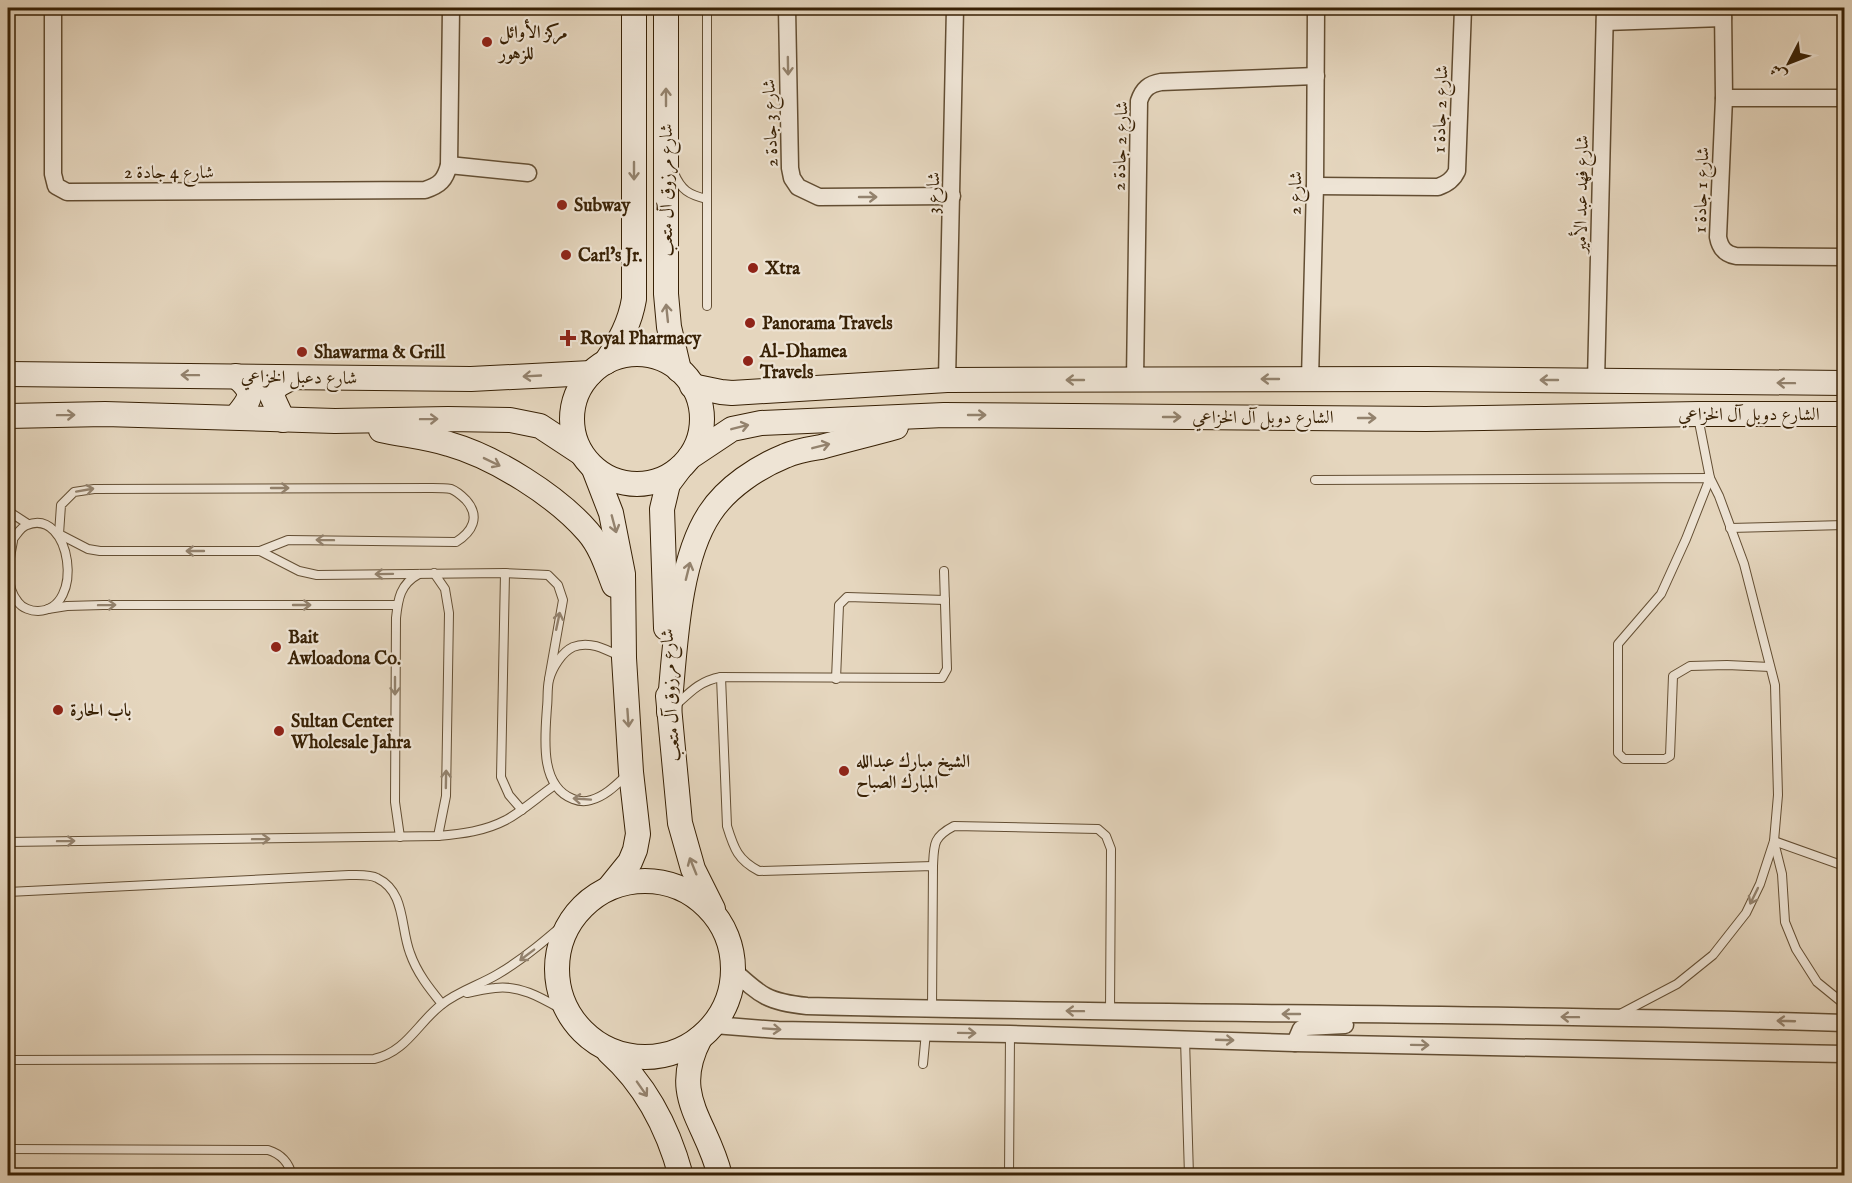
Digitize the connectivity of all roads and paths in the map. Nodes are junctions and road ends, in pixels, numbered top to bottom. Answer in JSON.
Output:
{"nodes":[{"id":1,"x":53,"y":8,"type":"edge"},
{"id":2,"x":451,"y":8,"type":"edge"},
{"id":3,"x":634,"y":8,"type":"edge"},
{"id":4,"x":666,"y":8,"type":"edge"},
{"id":5,"x":707,"y":8,"type":"edge"},
{"id":6,"x":787,"y":8,"type":"edge"},
{"id":7,"x":955,"y":8,"type":"edge"},
{"id":8,"x":1316,"y":8,"type":"edge"},
{"id":9,"x":1463,"y":8,"type":"edge"},
{"id":10,"x":1723,"y":13,"type":"edge"},
{"id":11,"x":1605,"y":15,"type":"edge"},
{"id":12,"x":1316,"y":76,"type":"junction"},
{"id":13,"x":1724,"y":98,"type":"junction"},
{"id":14,"x":1845,"y":98,"type":"edge"},
{"id":15,"x":666,"y":155,"type":"junction"},
{"id":16,"x":449,"y":165,"type":"junction"},
{"id":17,"x":528,"y":173,"type":"dead end"},
{"id":18,"x":1315,"y":186,"type":"junction"},
{"id":19,"x":952,"y":196,"type":"junction"},
{"id":20,"x":707,"y":199,"type":"junction"},
{"id":21,"x":1845,"y":257,"type":"edge"},
{"id":22,"x":707,"y":306,"type":"dead end"},
{"id":23,"x":598,"y":368,"type":"junction"},
{"id":24,"x":8,"y":374,"type":"edge"},
{"id":25,"x":236,"y":376,"type":"junction"},
{"id":26,"x":291,"y":378,"type":"junction"},
{"id":27,"x":686,"y":378,"type":"junction"},
{"id":28,"x":1310,"y":379,"type":"junction"},
{"id":29,"x":947,"y":380,"type":"junction"},
{"id":30,"x":1136,"y":380,"type":"junction"},
{"id":31,"x":1426,"y":380,"type":"junction"},
{"id":32,"x":1478,"y":380,"type":"junction"},
{"id":33,"x":1596,"y":381,"type":"junction"},
{"id":34,"x":1845,"y":383,"type":"edge"},
{"id":35,"x":1698,"y":414,"type":"junction"},
{"id":36,"x":1845,"y":414,"type":"edge"},
{"id":37,"x":944,"y":415,"type":"junction"},
{"id":38,"x":8,"y":416,"type":"edge"},
{"id":39,"x":236,"y":417,"type":"junction"},
{"id":40,"x":1479,"y":418,"type":"junction"},
{"id":41,"x":1425,"y":419,"type":"junction"},
{"id":42,"x":283,"y":420,"type":"junction"},
{"id":43,"x":335,"y":421,"type":"junction"},
{"id":44,"x":588,"y":461,"type":"junction"},
{"id":45,"x":685,"y":463,"type":"junction"},
{"id":46,"x":1710,"y":478,"type":"junction"},
{"id":47,"x":1316,"y":480,"type":"dead end"},
{"id":48,"x":8,"y":511,"type":"edge"},
{"id":49,"x":28,"y":524,"type":"junction"},
{"id":50,"x":1845,"y":525,"type":"edge"},
{"id":51,"x":1730,"y":528,"type":"junction"},
{"id":52,"x":59,"y":534,"type":"junction"},
{"id":53,"x":10,"y":542,"type":"edge"},
{"id":54,"x":260,"y":550,"type":"junction"},
{"id":55,"x":944,"y":571,"type":"dead end"},
{"id":56,"x":419,"y":573,"type":"junction"},
{"id":57,"x":434,"y":573,"type":"junction"},
{"id":58,"x":505,"y":573,"type":"junction"},
{"id":59,"x":8,"y":600,"type":"edge"},
{"id":60,"x":945,"y":600,"type":"junction"},
{"id":61,"x":20,"y":605,"type":"junction"},
{"id":62,"x":397,"y":605,"type":"junction"},
{"id":63,"x":48,"y":609,"type":"junction"},
{"id":64,"x":624,"y":627,"type":"junction"},
{"id":65,"x":624,"y":658,"type":"junction"},
{"id":66,"x":1770,"y":667,"type":"junction"},
{"id":67,"x":721,"y":677,"type":"junction"},
{"id":68,"x":549,"y":679,"type":"junction"},
{"id":69,"x":836,"y":679,"type":"junction"},
{"id":70,"x":669,"y":712,"type":"junction"},
{"id":71,"x":631,"y":772,"type":"junction"},
{"id":72,"x":555,"y":785,"type":"junction"},
{"id":73,"x":522,"y":810,"type":"junction"},
{"id":74,"x":438,"y":836,"type":"junction"},
{"id":75,"x":400,"y":837,"type":"junction"},
{"id":76,"x":8,"y":842,"type":"edge"},
{"id":77,"x":1774,"y":842,"type":"junction"},
{"id":78,"x":933,"y":866,"type":"junction"},
{"id":79,"x":1845,"y":866,"type":"edge"},
{"id":80,"x":609,"y":888,"type":"junction"},
{"id":81,"x":8,"y":892,"type":"edge"},
{"id":82,"x":572,"y":917,"type":"junction"},
{"id":83,"x":718,"y":919,"type":"junction"},
{"id":84,"x":733,"y":970,"type":"junction"},
{"id":85,"x":455,"y":996,"type":"junction"},
{"id":86,"x":442,"y":1004,"type":"junction"},
{"id":87,"x":1845,"y":1004,"type":"edge"},
{"id":88,"x":932,"y":1009,"type":"junction"},
{"id":89,"x":1110,"y":1012,"type":"junction"},
{"id":90,"x":570,"y":1014,"type":"junction"},
{"id":91,"x":1382,"y":1014,"type":"junction"},
{"id":92,"x":1613,"y":1017,"type":"junction"},
{"id":93,"x":1845,"y":1023,"type":"edge"},
{"id":94,"x":707,"y":1032,"type":"junction"},
{"id":95,"x":926,"y":1032,"type":"junction"},
{"id":96,"x":1010,"y":1034,"type":"junction"},
{"id":97,"x":1185,"y":1038,"type":"junction"},
{"id":98,"x":1295,"y":1043,"type":"junction"},
{"id":99,"x":602,"y":1047,"type":"junction"},
{"id":100,"x":1845,"y":1054,"type":"edge"},
{"id":101,"x":8,"y":1060,"type":"edge"},
{"id":102,"x":923,"y":1064,"type":"dead end"},
{"id":103,"x":8,"y":1149,"type":"edge"},
{"id":104,"x":292,"y":1176,"type":"edge"},
{"id":105,"x":681,"y":1176,"type":"edge"},
{"id":106,"x":720,"y":1176,"type":"edge"},
{"id":107,"x":1009,"y":1176,"type":"edge"},
{"id":108,"x":1189,"y":1176,"type":"edge"}],
"edges":[{"from":1,"to":16,"type":"street","name":"شارع 4 جادة 2"},
{"from":2,"to":16,"type":"street"},
{"from":3,"to":23,"type":"main road","name":"شارع مرزوق آل متعب","one_way":true},
{"from":15,"to":4,"type":"main road","name":"شارع مرزوق آل متعب","one_way":true},
{"from":5,"to":20,"type":"lane"},
{"from":6,"to":19,"type":"street","name":"شارع 3 جادة 2","one_way":true},
{"from":7,"to":19,"type":"street","name":"شارع 3"},
{"from":8,"to":12,"type":"street","name":"شارع 2"},
{"from":9,"to":18,"type":"street","name":"شارع 2 جادة 1"},
{"from":10,"to":11,"type":"street"},
{"from":10,"to":13,"type":"street","name":"شارع 1 جادة 1"},
{"from":11,"to":33,"type":"street","name":"شارع فهد عبد الأمير"},
{"from":12,"to":18,"type":"street","name":"شارع 2"},
{"from":12,"to":30,"type":"street","name":"شارع 2 جادة 2"},
{"from":13,"to":14,"type":"street"},
{"from":13,"to":21,"type":"street","name":"شارع 1 جادة 1"},
{"from":15,"to":20,"type":"lane"},
{"from":27,"to":15,"type":"main road","name":"شارع مرزوق آل متعب","one_way":true},
{"from":16,"to":17,"type":"street"},
{"from":18,"to":28,"type":"street","name":"شارع 2"},
{"from":19,"to":29,"type":"street","name":"شارع 3"},
{"from":20,"to":22,"type":"lane"},
{"from":23,"to":26,"type":"main road","name":"شارع دعبل الخزاعي","one_way":true},
{"from":23,"to":27,"type":"main road"},
{"from":23,"to":44,"type":"main road"},
{"from":25,"to":24,"type":"main road","name":"شارع دعبل الخزاعي","one_way":true},
{"from":25,"to":26,"type":"main road","name":"شارع دعبل الخزاعي"},
{"from":25,"to":39,"type":"main road"},
{"from":26,"to":42,"type":"main road"},
{"from":27,"to":29,"type":"main road","name":"الشارع دوبل آل الخزاعي"},
{"from":27,"to":45,"type":"main road"},
{"from":28,"to":30,"type":"main road","name":"الشارع دوبل آل الخزاعي","one_way":true},
{"from":28,"to":31,"type":"main road","name":"الشارع دوبل آل الخزاعي"},
{"from":30,"to":29,"type":"main road","name":"الشارع دوبل آل الخزاعي","one_way":true},
{"from":31,"to":32,"type":"main road","name":"الشارع دوبل آل الخزاعي"},
{"from":31,"to":41,"type":"main road"},
{"from":33,"to":32,"type":"main road","name":"الشارع دوبل آل الخزاعي","one_way":true},
{"from":32,"to":40,"type":"main road"},
{"from":34,"to":33,"type":"main road","name":"الشارع دوبل آل الخزاعي","one_way":true},
{"from":35,"to":36,"type":"main road","name":"الشارع دوبل آل الخزاعي"},
{"from":35,"to":40,"type":"main road","name":"الشارع دوبل آل الخزاعي"},
{"from":35,"to":46,"type":"lane"},
{"from":37,"to":41,"type":"main road","name":"الشارع دوبل آل الخزاعي","one_way":true},
{"from":45,"to":37,"type":"main road","name":"الشارع دوبل آل الخزاعي","one_way":true},
{"from":70,"to":37,"type":"main road","one_way":true},
{"from":38,"to":39,"type":"main road","one_way":true},
{"from":39,"to":42,"type":"main road"},
{"from":40,"to":41,"type":"main road","name":"الشارع دوبل آل الخزاعي"},
{"from":42,"to":43,"type":"main road"},
{"from":43,"to":44,"type":"main road","one_way":true},
{"from":43,"to":64,"type":"main road","one_way":true},
{"from":44,"to":45,"type":"main road"},
{"from":44,"to":64,"type":"main road","one_way":true},
{"from":45,"to":70,"type":"main road","name":"شارع مرزوق آل متعب"},
{"from":46,"to":47,"type":"lane"},
{"from":46,"to":51,"type":"lane"},
{"from":46,"to":66,"type":"lane"},
{"from":48,"to":49,"type":"lane"},
{"from":49,"to":52,"type":"lane"},
{"from":49,"to":53,"type":"lane"},
{"from":50,"to":51,"type":"lane"},
{"from":51,"to":66,"type":"lane"},
{"from":54,"to":52,"type":"lane","one_way":true},
{"from":52,"to":54,"type":"lane","one_way":true},
{"from":52,"to":63,"type":"lane"},
{"from":53,"to":61,"type":"lane"},
{"from":56,"to":54,"type":"lane","one_way":true},
{"from":55,"to":60,"type":"lane"},
{"from":56,"to":57,"type":"lane"},
{"from":56,"to":62,"type":"lane"},
{"from":57,"to":58,"type":"lane"},
{"from":74,"to":57,"type":"lane","one_way":true},
{"from":68,"to":58,"type":"lane","one_way":true},
{"from":58,"to":73,"type":"lane"},
{"from":59,"to":61,"type":"lane"},
{"from":60,"to":69,"type":"lane"},
{"from":60,"to":69,"type":"lane"},
{"from":61,"to":63,"type":"lane"},
{"from":63,"to":62,"type":"lane","one_way":true},
{"from":62,"to":75,"type":"lane","one_way":true},
{"from":64,"to":65,"type":"main road"},
{"from":65,"to":68,"type":"lane"},
{"from":65,"to":71,"type":"main road","one_way":true},
{"from":66,"to":77,"type":"lane"},
{"from":67,"to":69,"type":"lane"},
{"from":67,"to":70,"type":"lane"},
{"from":67,"to":78,"type":"lane"},
{"from":68,"to":72,"type":"lane"},
{"from":83,"to":70,"type":"main road","name":"شارع مرزوق آل متعب","one_way":true},
{"from":71,"to":72,"type":"lane","one_way":true},
{"from":71,"to":80,"type":"main road"},
{"from":72,"to":73,"type":"lane"},
{"from":73,"to":74,"type":"lane"},
{"from":74,"to":75,"type":"lane"},
{"from":76,"to":75,"type":"lane","one_way":true},
{"from":77,"to":79,"type":"lane"},
{"from":77,"to":87,"type":"lane"},
{"from":77,"to":92,"type":"lane","one_way":true},
{"from":78,"to":88,"type":"lane"},
{"from":78,"to":89,"type":"lane"},
{"from":80,"to":82,"type":"main road"},
{"from":80,"to":83,"type":"main road"},
{"from":81,"to":86,"type":"lane"},
{"from":82,"to":85,"type":"lane","one_way":true},
{"from":82,"to":90,"type":"main road"},
{"from":83,"to":84,"type":"main road"},
{"from":84,"to":88,"type":"street"},
{"from":84,"to":94,"type":"main road"},
{"from":85,"to":86,"type":"lane"},
{"from":85,"to":90,"type":"lane"},
{"from":86,"to":101,"type":"lane"},
{"from":89,"to":88,"type":"street","one_way":true},
{"from":91,"to":89,"type":"street","one_way":true},
{"from":90,"to":99,"type":"main road"},
{"from":92,"to":91,"type":"street","one_way":true},
{"from":91,"to":98,"type":"street"},
{"from":93,"to":92,"type":"street","one_way":true},
{"from":94,"to":95,"type":"street","one_way":true},
{"from":94,"to":99,"type":"main road"},
{"from":94,"to":106,"type":"main road"},
{"from":95,"to":96,"type":"street","one_way":true},
{"from":95,"to":102,"type":"lane"},
{"from":96,"to":97,"type":"street"},
{"from":96,"to":107,"type":"lane"},
{"from":97,"to":98,"type":"street","one_way":true},
{"from":97,"to":108,"type":"lane"},
{"from":98,"to":100,"type":"street","one_way":true},
{"from":99,"to":105,"type":"main road","one_way":true},
{"from":103,"to":104,"type":"lane"}]}
